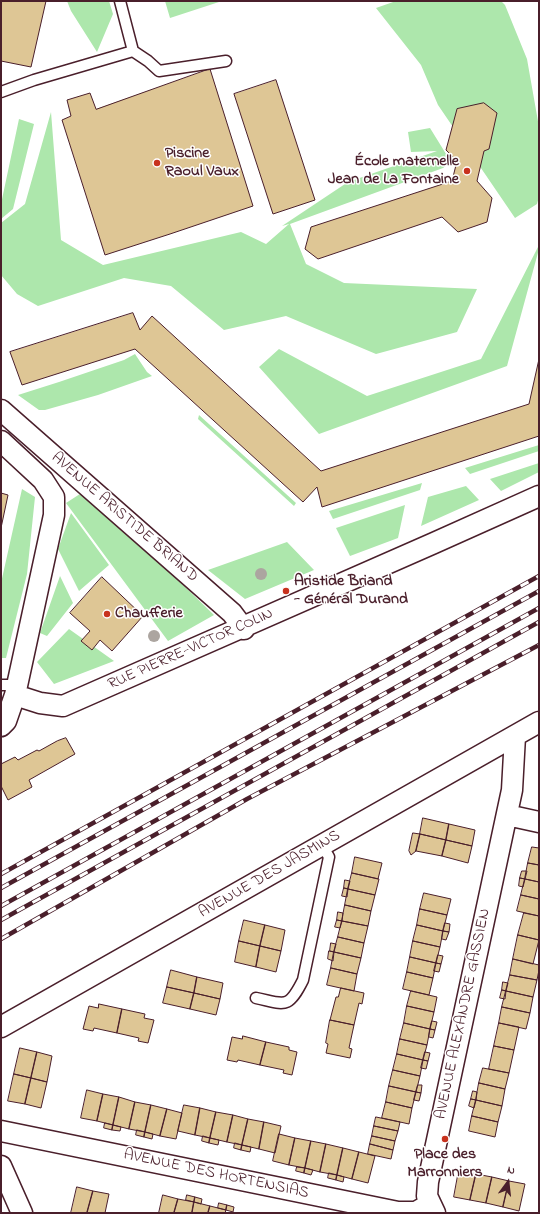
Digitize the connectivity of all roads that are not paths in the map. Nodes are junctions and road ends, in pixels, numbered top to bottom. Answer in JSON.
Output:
{"nodes":[{"id":1,"x":120,"y":1,"type":"edge"},
{"id":2,"x":133,"y":51,"type":"junction"},
{"id":3,"x":226,"y":61,"type":"dead end"},
{"id":4,"x":1,"y":92,"type":"edge"},
{"id":5,"x":1,"y":410,"type":"edge"},
{"id":6,"x":1,"y":441,"type":"edge"},
{"id":7,"x":75,"y":475,"type":"junction"},
{"id":8,"x":539,"y":496,"type":"edge"},
{"id":9,"x":54,"y":497,"type":"junction"},
{"id":10,"x":244,"y":629,"type":"junction"},
{"id":11,"x":11,"y":688,"type":"edge"},
{"id":12,"x":539,"y":722,"type":"edge"},
{"id":13,"x":1,"y":726,"type":"edge"},
{"id":14,"x":515,"y":736,"type":"junction"},
{"id":15,"x":507,"y":815,"type":"junction"},
{"id":16,"x":539,"y":822,"type":"edge"},
{"id":17,"x":322,"y":846,"type":"junction"},
{"id":18,"x":256,"y":998,"type":"dead end"},
{"id":19,"x":1,"y":1027,"type":"edge"},
{"id":20,"x":1,"y":1131,"type":"edge"},
{"id":21,"x":1,"y":1166,"type":"edge"},
{"id":22,"x":432,"y":1208,"type":"edge"},
{"id":23,"x":365,"y":1209,"type":"edge"},
{"id":24,"x":388,"y":1212,"type":"edge"},
{"id":25,"x":22,"y":1213,"type":"edge"}],
"edges":[{"from":1,"to":2,"type":"lane"},
{"from":2,"to":3,"type":"lane"},
{"from":2,"to":4,"type":"lane"},
{"from":5,"to":7,"type":"street","name":"AVENUE ARISTIDE BRIAND"},
{"from":6,"to":9,"type":"street","name":"AVENUE ARISTIDE BRIAND"},
{"from":7,"to":9,"type":"street"},
{"from":7,"to":10,"type":"street","name":"AVENUE ARISTIDE BRIAND"},
{"from":8,"to":10,"type":"street","name":"RUE PIERRE-VICTOR COLIN"},
{"from":9,"to":11,"type":"street","name":"AVENUE ARISTIDE BRIAND"},
{"from":10,"to":11,"type":"street","name":"RUE PIERRE-VICTOR COLIN"},
{"from":11,"to":13,"type":"street","name":"AVENUE ARISTIDE BRIAND"},
{"from":12,"to":14,"type":"street","name":"AVENUE DES JASMINS"},
{"from":14,"to":15,"type":"street","name":"AVENUE ALEXANDRE GASSIEN"},
{"from":14,"to":17,"type":"street","name":"AVENUE DES JASMINS"},
{"from":15,"to":16,"type":"street"},
{"from":15,"to":22,"type":"street","name":"AVENUE ALEXANDRE GASSIEN"},
{"from":17,"to":18,"type":"lane"},
{"from":17,"to":19,"type":"street","name":"AVENUE DES JASMINS"},
{"from":20,"to":23,"type":"street","name":"AVENUE DES HORTENSIAS"},
{"from":21,"to":25,"type":"street"},
{"from":22,"to":24,"type":"street","name":"AVENUE DES HORTENSIAS"},
{"from":23,"to":24,"type":"street","name":"AVENUE DES HORTENSIAS"}]}
